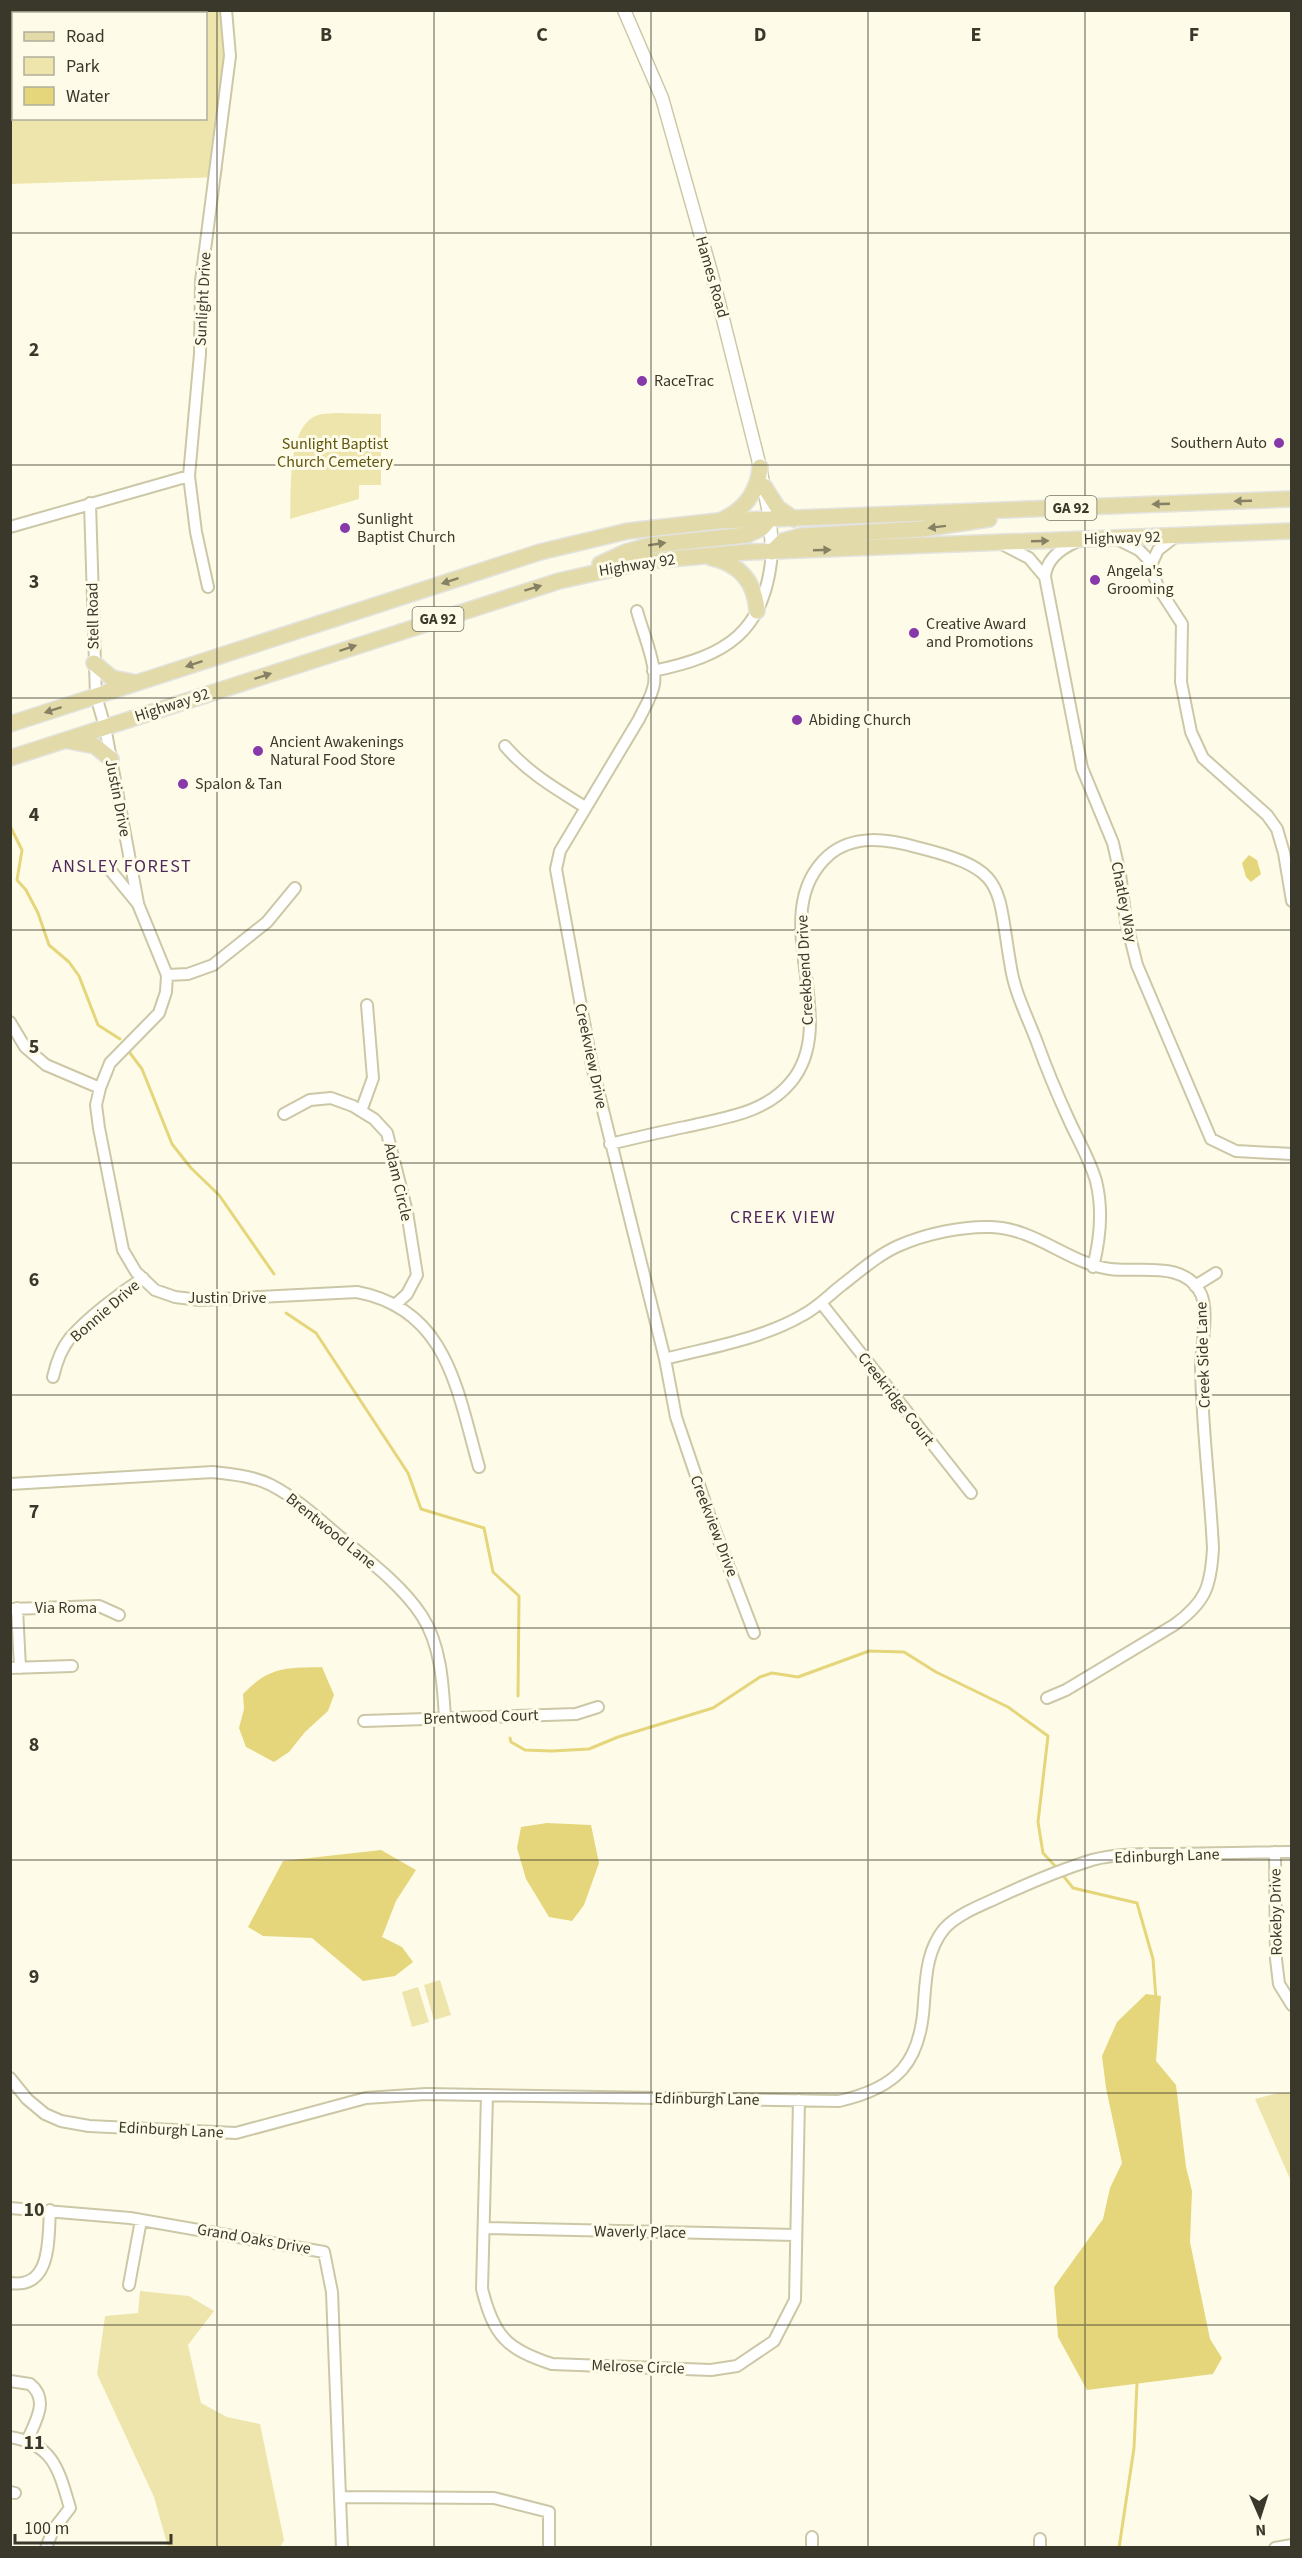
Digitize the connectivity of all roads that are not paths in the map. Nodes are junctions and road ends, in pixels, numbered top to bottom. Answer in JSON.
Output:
{"nodes":[{"id":1,"x":226,"y":10,"type":"edge"},
{"id":2,"x":624,"y":10,"type":"edge"},
{"id":3,"x":760,"y":467,"type":"junction"},
{"id":4,"x":189,"y":476,"type":"junction"},
{"id":5,"x":764,"y":486,"type":"junction"},
{"id":6,"x":1292,"y":499,"type":"edge"},
{"id":7,"x":90,"y":503,"type":"junction"},
{"id":8,"x":1014,"y":510,"type":"junction"},
{"id":9,"x":770,"y":519,"type":"junction"},
{"id":10,"x":794,"y":519,"type":"junction"},
{"id":11,"x":718,"y":521,"type":"junction"},
{"id":12,"x":10,"y":527,"type":"edge"},
{"id":13,"x":1292,"y":531,"type":"edge"},
{"id":14,"x":1176,"y":536,"type":"junction"},
{"id":15,"x":1117,"y":538,"type":"junction"},
{"id":16,"x":1082,"y":540,"type":"junction"},
{"id":17,"x":999,"y":543,"type":"junction"},
{"id":18,"x":772,"y":552,"type":"junction"},
{"id":19,"x":700,"y":555,"type":"junction"},
{"id":20,"x":1151,"y":564,"type":"junction"},
{"id":21,"x":585,"y":574,"type":"junction"},
{"id":22,"x":1045,"y":577,"type":"junction"},
{"id":23,"x":208,"y":587,"type":"dead end"},
{"id":24,"x":637,"y":610,"type":"dead end"},
{"id":25,"x":757,"y":611,"type":"junction"},
{"id":26,"x":94,"y":663,"type":"junction"},
{"id":27,"x":653,"y":671,"type":"junction"},
{"id":28,"x":136,"y":683,"type":"junction"},
{"id":29,"x":96,"y":696,"type":"junction"},
{"id":30,"x":10,"y":724,"type":"edge"},
{"id":31,"x":105,"y":727,"type":"junction"},
{"id":32,"x":60,"y":742,"type":"junction"},
{"id":33,"x":505,"y":746,"type":"dead end"},
{"id":34,"x":10,"y":758,"type":"edge"},
{"id":35,"x":111,"y":759,"type":"junction"},
{"id":36,"x":585,"y":807,"type":"junction"},
{"id":37,"x":107,"y":866,"type":"dead end"},
{"id":38,"x":295,"y":888,"type":"dead end"},
{"id":39,"x":1292,"y":902,"type":"edge"},
{"id":40,"x":138,"y":904,"type":"junction"},
{"id":41,"x":167,"y":975,"type":"junction"},
{"id":42,"x":367,"y":1005,"type":"dead end"},
{"id":43,"x":10,"y":1022,"type":"edge"},
{"id":44,"x":100,"y":1088,"type":"junction"},
{"id":45,"x":361,"y":1111,"type":"junction"},
{"id":46,"x":284,"y":1114,"type":"dead end"},
{"id":47,"x":610,"y":1144,"type":"junction"},
{"id":48,"x":1292,"y":1155,"type":"edge"},
{"id":49,"x":1093,"y":1267,"type":"junction"},
{"id":50,"x":1216,"y":1274,"type":"dead end"},
{"id":51,"x":143,"y":1278,"type":"junction"},
{"id":52,"x":1195,"y":1286,"type":"junction"},
{"id":53,"x":396,"y":1304,"type":"junction"},
{"id":54,"x":822,"y":1304,"type":"junction"},
{"id":55,"x":665,"y":1359,"type":"junction"},
{"id":56,"x":53,"y":1377,"type":"dead end"},
{"id":57,"x":479,"y":1467,"type":"dead end"},
{"id":58,"x":10,"y":1484,"type":"edge"},
{"id":59,"x":971,"y":1493,"type":"dead end"},
{"id":60,"x":14,"y":1608,"type":"edge"},
{"id":61,"x":119,"y":1615,"type":"dead end"},
{"id":62,"x":754,"y":1633,"type":"dead end"},
{"id":63,"x":72,"y":1666,"type":"dead end"},
{"id":64,"x":15,"y":1668,"type":"edge"},
{"id":65,"x":1047,"y":1698,"type":"dead end"},
{"id":66,"x":598,"y":1707,"type":"dead end"},
{"id":67,"x":445,"y":1718,"type":"junction"},
{"id":68,"x":364,"y":1720,"type":"dead end"},
{"id":69,"x":1275,"y":1852,"type":"junction"},
{"id":70,"x":1292,"y":1852,"type":"edge"},
{"id":71,"x":1292,"y":2005,"type":"edge"},
{"id":72,"x":10,"y":2078,"type":"edge"},
{"id":73,"x":487,"y":2095,"type":"junction"},
{"id":74,"x":799,"y":2100,"type":"junction"},
{"id":75,"x":10,"y":2208,"type":"edge"},
{"id":76,"x":50,"y":2210,"type":"junction"},
{"id":77,"x":141,"y":2220,"type":"junction"},
{"id":78,"x":484,"y":2228,"type":"junction"},
{"id":79,"x":796,"y":2235,"type":"junction"},
{"id":80,"x":10,"y":2283,"type":"edge"},
{"id":81,"x":129,"y":2285,"type":"dead end"},
{"id":82,"x":10,"y":2381,"type":"edge"},
{"id":83,"x":10,"y":2437,"type":"edge"},
{"id":84,"x":27,"y":2441,"type":"junction"},
{"id":85,"x":340,"y":2497,"type":"junction"},
{"id":86,"x":1292,"y":2545,"type":"edge"},
{"id":87,"x":46,"y":2547,"type":"edge"},
{"id":88,"x":342,"y":2547,"type":"edge"},
{"id":89,"x":549,"y":2547,"type":"edge"},
{"id":90,"x":1275,"y":2547,"type":"edge"}],
"edges":[{"from":1,"to":4,"type":"street","name":"Sunlight Drive"},
{"from":2,"to":3,"type":"street","name":"Hames Road"},
{"from":3,"to":5,"type":"street","name":"Hames Road"},
{"from":3,"to":11,"type":"main road"},
{"from":4,"to":7,"type":"street"},
{"from":4,"to":23,"type":"street","name":"Sunlight Drive"},
{"from":5,"to":9,"type":"street","name":"Hames Road"},
{"from":5,"to":10,"type":"main road"},
{"from":6,"to":8,"type":"main road","name":"Highway 92","number":"GA 92","one_way":true},
{"from":7,"to":12,"type":"street"},
{"from":7,"to":26,"type":"street","name":"Stell Road"},
{"from":8,"to":10,"type":"main road","name":"Highway 92","number":"GA 92"},
{"from":8,"to":18,"type":"main road","one_way":true},
{"from":9,"to":10,"type":"main road","name":"Highway 92","number":"GA 92"},
{"from":9,"to":11,"type":"main road","name":"Highway 92","number":"GA 92"},
{"from":9,"to":18,"type":"street","name":"Hames Road"},
{"from":21,"to":9,"type":"main road","one_way":true},
{"from":11,"to":28,"type":"main road","name":"Highway 92","number":"GA 92","one_way":true},
{"from":13,"to":14,"type":"main road","name":"Highway 92","number":"GA 92"},
{"from":14,"to":15,"type":"main road","name":"Highway 92","number":"GA 92"},
{"from":14,"to":20,"type":"street"},
{"from":15,"to":16,"type":"main road","name":"Highway 92","number":"GA 92"},
{"from":15,"to":20,"type":"street"},
{"from":17,"to":16,"type":"main road","name":"Highway 92","number":"GA 92","one_way":true},
{"from":16,"to":22,"type":"street"},
{"from":18,"to":17,"type":"main road","name":"Highway 92","number":"GA 92","one_way":true},
{"from":17,"to":22,"type":"street"},
{"from":18,"to":19,"type":"main road","name":"Highway 92","number":"GA 92"},
{"from":18,"to":25,"type":"street"},
{"from":19,"to":21,"type":"main road","name":"Highway 92","number":"GA 92"},
{"from":19,"to":25,"type":"main road"},
{"from":20,"to":39,"type":"street"},
{"from":31,"to":21,"type":"main road","name":"Highway 92","number":"GA 92","one_way":true},
{"from":22,"to":48,"type":"street","name":"Chatley Way"},
{"from":24,"to":27,"type":"street"},
{"from":25,"to":27,"type":"street"},
{"from":26,"to":28,"type":"main road"},
{"from":26,"to":29,"type":"street","name":"Stell Road"},
{"from":27,"to":36,"type":"street","name":"Creekview Drive"},
{"from":28,"to":29,"type":"main road","name":"Highway 92","number":"GA 92"},
{"from":29,"to":30,"type":"main road","name":"Highway 92","number":"GA 92","one_way":true},
{"from":29,"to":31,"type":"street","name":"Stell Road"},
{"from":31,"to":32,"type":"main road","name":"Highway 92","number":"GA 92"},
{"from":31,"to":35,"type":"street","name":"Justin Drive"},
{"from":32,"to":34,"type":"main road","name":"Highway 92","number":"GA 92"},
{"from":32,"to":35,"type":"main road"},
{"from":33,"to":36,"type":"street"},
{"from":35,"to":40,"type":"street","name":"Justin Drive"},
{"from":36,"to":47,"type":"street","name":"Creekview Drive"},
{"from":37,"to":40,"type":"street","name":"Justin Drive"},
{"from":38,"to":41,"type":"street"},
{"from":40,"to":41,"type":"street","name":"Justin Drive"},
{"from":41,"to":44,"type":"street","name":"Justin Drive"},
{"from":42,"to":45,"type":"street"},
{"from":43,"to":44,"type":"street"},
{"from":44,"to":51,"type":"street","name":"Justin Drive"},
{"from":45,"to":46,"type":"street","name":"Adam Circle"},
{"from":45,"to":53,"type":"street","name":"Adam Circle"},
{"from":47,"to":49,"type":"street","name":"Creekbend Drive"},
{"from":47,"to":55,"type":"street","name":"Creekview Drive"},
{"from":49,"to":52,"type":"street","name":"Creek Side Lane"},
{"from":49,"to":54,"type":"street","name":"Creek Side Lane"},
{"from":50,"to":52,"type":"street"},
{"from":51,"to":53,"type":"street","name":"Justin Drive"},
{"from":51,"to":56,"type":"street","name":"Bonnie Drive"},
{"from":52,"to":65,"type":"street","name":"Creek Side Lane"},
{"from":53,"to":57,"type":"street","name":"Justin Drive"},
{"from":54,"to":55,"type":"street","name":"Creek Side Lane"},
{"from":54,"to":59,"type":"street","name":"Creekridge Court"},
{"from":55,"to":62,"type":"street","name":"Creekview Drive"},
{"from":58,"to":67,"type":"street","name":"Brentwood Lane"},
{"from":60,"to":61,"type":"street","name":"Via Roma"},
{"from":60,"to":64,"type":"street"},
{"from":63,"to":64,"type":"street"},
{"from":66,"to":67,"type":"street","name":"Brentwood Court"},
{"from":67,"to":68,"type":"street","name":"Brentwood Court"},
{"from":69,"to":70,"type":"street","name":"Edinburgh Lane"},
{"from":69,"to":71,"type":"street","name":"Rokeby Drive"},
{"from":69,"to":74,"type":"street","name":"Edinburgh Lane"},
{"from":72,"to":73,"type":"street","name":"Edinburgh Lane"},
{"from":73,"to":74,"type":"street","name":"Edinburgh Lane"},
{"from":73,"to":78,"type":"street","name":"Melrose Circle"},
{"from":74,"to":79,"type":"street","name":"Melrose Circle"},
{"from":75,"to":76,"type":"street","name":"Grand Oaks Drive"},
{"from":76,"to":77,"type":"street","name":"Grand Oaks Drive"},
{"from":76,"to":80,"type":"street"},
{"from":77,"to":81,"type":"street"},
{"from":77,"to":85,"type":"street","name":"Grand Oaks Drive"},
{"from":78,"to":79,"type":"street","name":"Waverly Place"},
{"from":78,"to":79,"type":"street","name":"Melrose Circle"},
{"from":82,"to":84,"type":"street"},
{"from":83,"to":84,"type":"street"},
{"from":84,"to":87,"type":"street"},
{"from":85,"to":88,"type":"street","name":"Grand Oaks Drive"},
{"from":85,"to":89,"type":"street"},
{"from":86,"to":90,"type":"street"}]}
